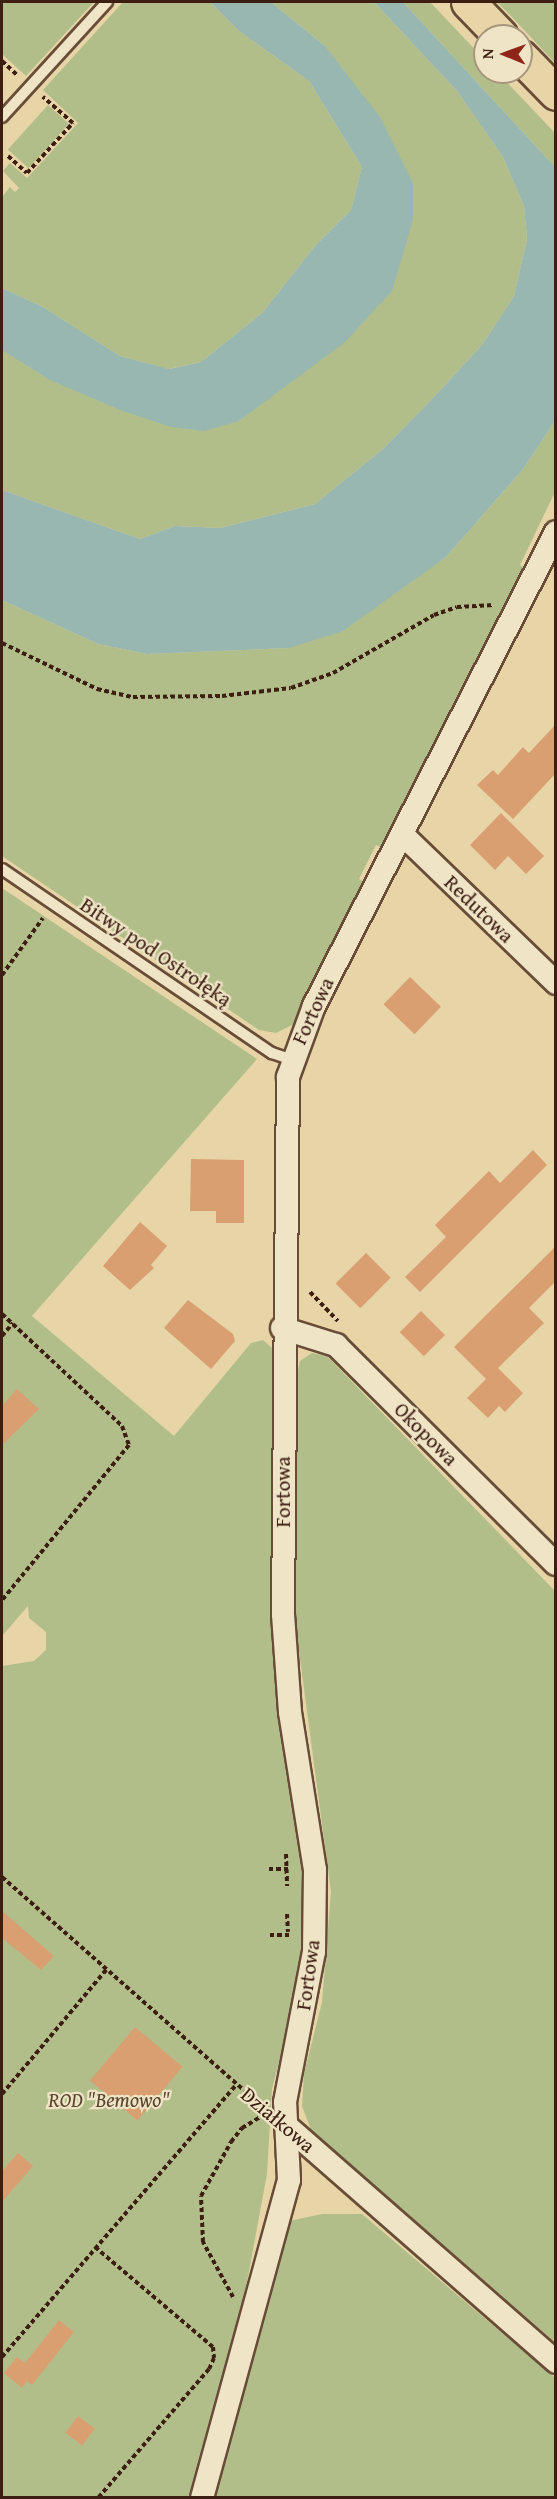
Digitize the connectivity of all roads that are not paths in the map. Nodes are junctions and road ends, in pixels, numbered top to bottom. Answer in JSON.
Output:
{"nodes":[{"id":1,"x":107,"y":2,"type":"edge"},
{"id":2,"x":468,"y":2,"type":"edge"},
{"id":3,"x":489,"y":24,"type":"edge"},
{"id":4,"x":533,"y":70,"type":"edge"},
{"id":5,"x":555,"y":93,"type":"edge"},
{"id":6,"x":2,"y":117,"type":"edge"},
{"id":7,"x":555,"y":534,"type":"edge"},
{"id":8,"x":403,"y":835,"type":"junction"},
{"id":9,"x":2,"y":869,"type":"edge"},
{"id":10,"x":555,"y":983,"type":"edge"},
{"id":11,"x":292,"y":1060,"type":"junction"},
{"id":12,"x":282,"y":1328,"type":"junction"},
{"id":13,"x":555,"y":1564,"type":"edge"},
{"id":14,"x":289,"y":2128,"type":"junction"},
{"id":15,"x":555,"y":2362,"type":"edge"},
{"id":16,"x":202,"y":2498,"type":"edge"}],
"edges":[{"from":1,"to":6,"type":"lane"},
{"from":2,"to":3,"type":"main road"},
{"from":4,"to":5,"type":"main road"},
{"from":7,"to":8,"type":"street","name":"Fortowa"},
{"from":8,"to":10,"type":"street","name":"Redutowa"},
{"from":8,"to":11,"type":"street","name":"Fortowa"},
{"from":9,"to":11,"type":"lane","name":"Bitwy pod Ostrołęką"},
{"from":11,"to":12,"type":"street","name":"Fortowa"},
{"from":12,"to":13,"type":"street","name":"Okopowa"},
{"from":12,"to":14,"type":"street","name":"Fortowa"},
{"from":14,"to":15,"type":"street","name":"Działkowa"},
{"from":14,"to":16,"type":"street","name":"Fortowa"}]}
